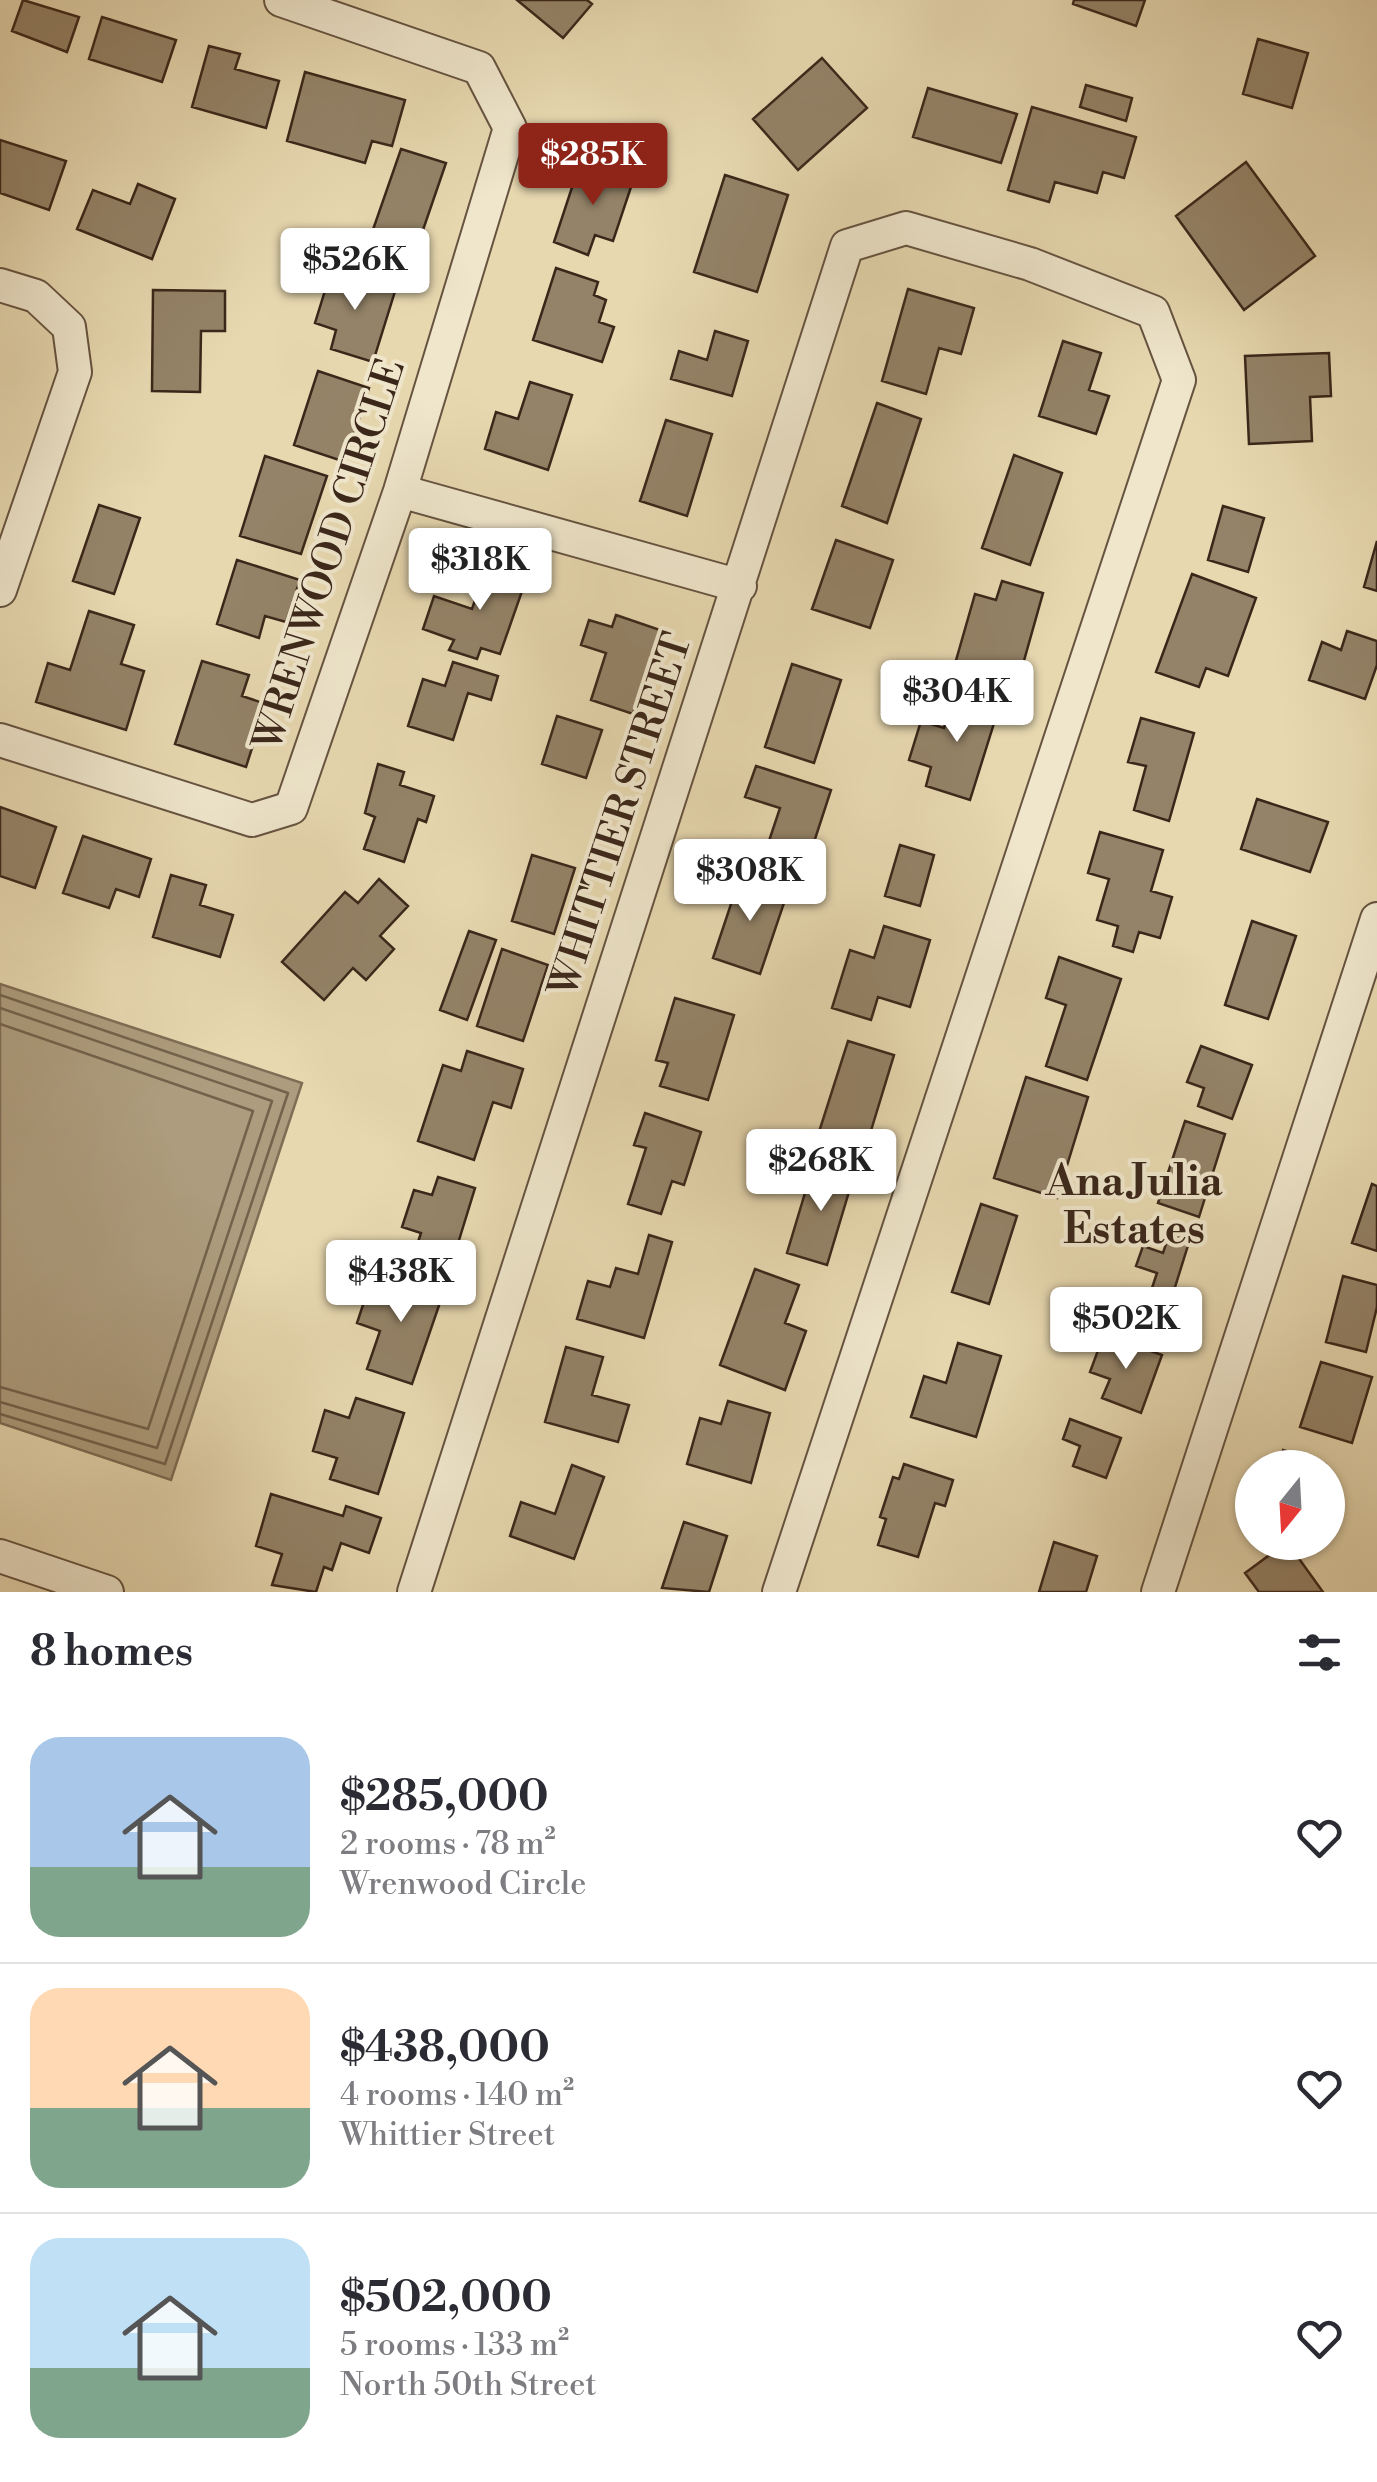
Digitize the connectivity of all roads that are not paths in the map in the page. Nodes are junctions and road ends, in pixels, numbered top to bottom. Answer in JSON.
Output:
{"nodes":[{"id":1,"x":280,"y":0,"type":"edge"},
{"id":2,"x":0,"y":285,"type":"edge"},
{"id":3,"x":400,"y":491,"type":"junction"},
{"id":4,"x":740,"y":586,"type":"junction"},
{"id":5,"x":0,"y":590,"type":"edge"},
{"id":6,"x":0,"y":740,"type":"edge"},
{"id":7,"x":1377,"y":920,"type":"edge"},
{"id":8,"x":0,"y":1556,"type":"edge"},
{"id":9,"x":42,"y":1582,"type":"edge"},
{"id":10,"x":107,"y":1592,"type":"edge"},
{"id":11,"x":414,"y":1592,"type":"edge"},
{"id":12,"x":779,"y":1592,"type":"edge"},
{"id":13,"x":1158,"y":1592,"type":"edge"}],
"edges":[{"from":1,"to":3,"type":"street","name":"WRENWOOD CIRCLE"},
{"from":2,"to":5,"type":"street"},
{"from":3,"to":4,"type":"street"},
{"from":3,"to":6,"type":"street","name":"WRENWOOD CIRCLE"},
{"from":4,"to":11,"type":"street","name":"WHITTIER STREET"},
{"from":4,"to":12,"type":"street","name":"WHITTIER STREET"},
{"from":7,"to":13,"type":"street"},
{"from":8,"to":9,"type":"street"},
{"from":9,"to":10,"type":"street"}]}
